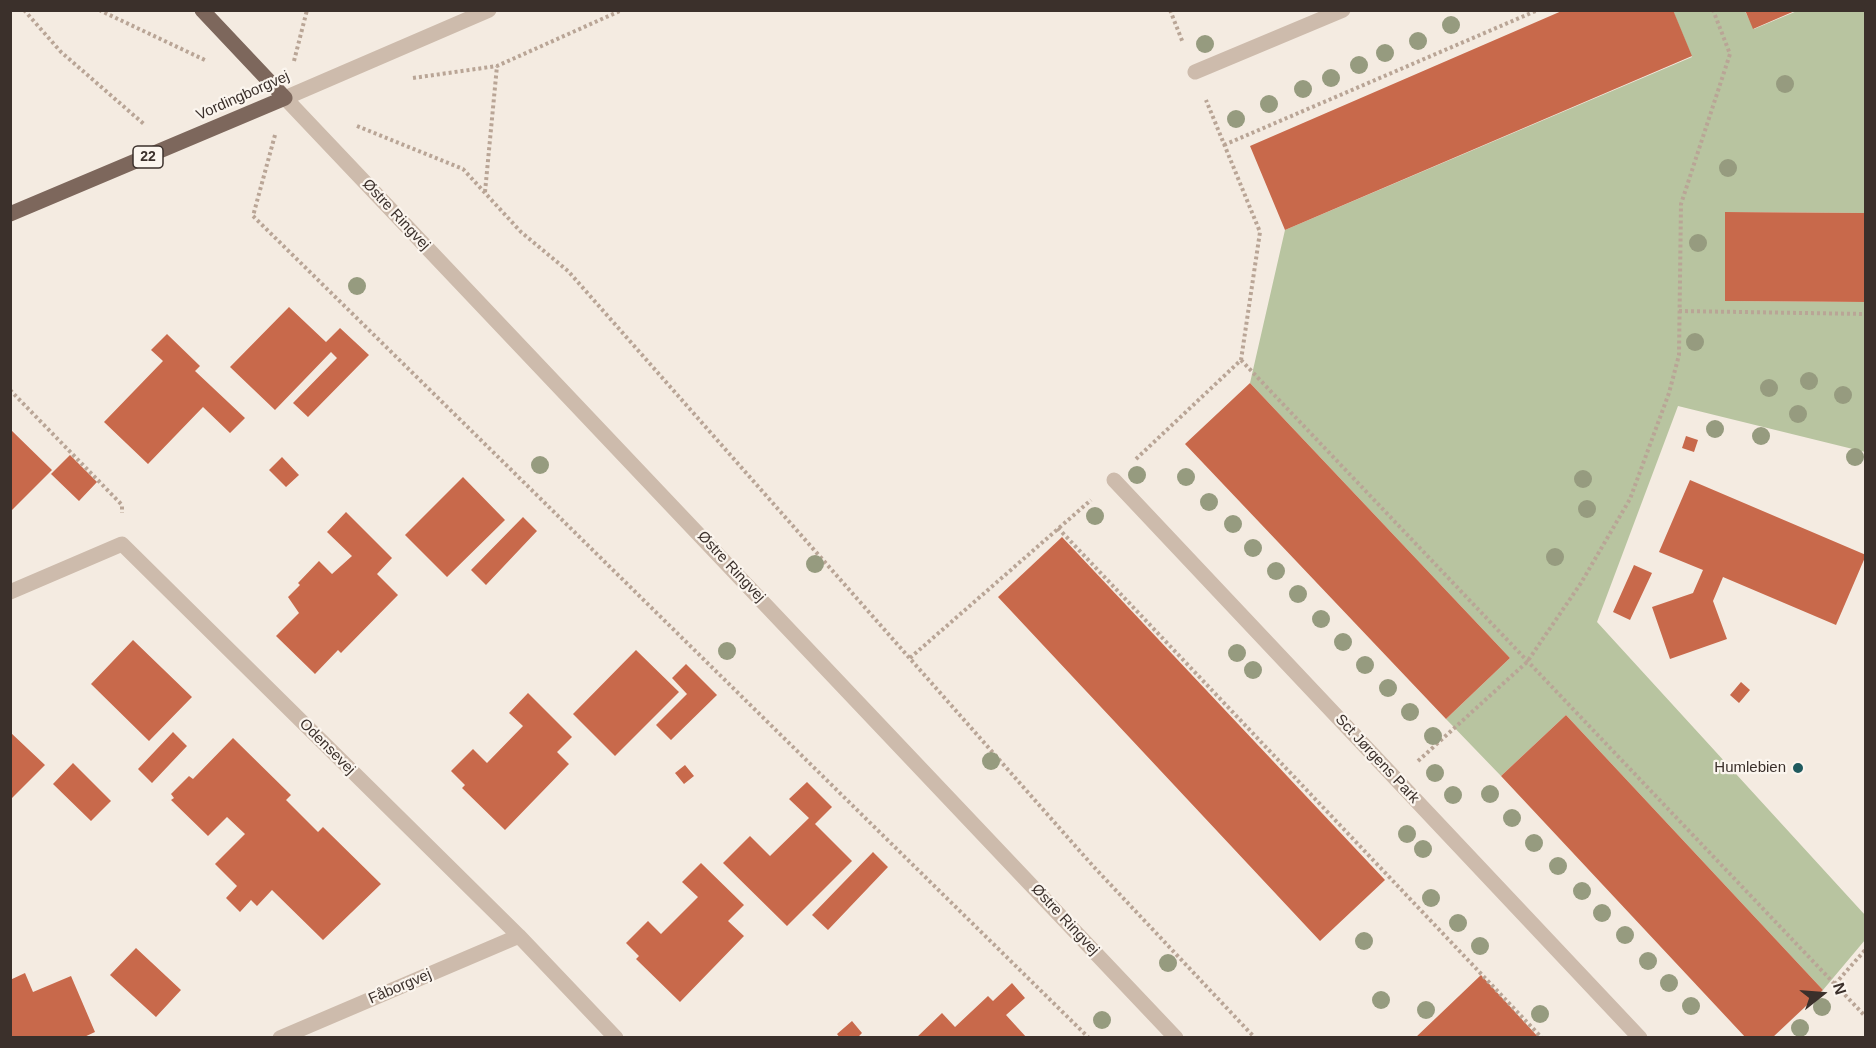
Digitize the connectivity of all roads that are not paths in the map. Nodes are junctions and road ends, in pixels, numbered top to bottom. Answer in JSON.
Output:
{"nodes":[{"id":1,"x":202,"y":10,"type":"edge"},
{"id":2,"x":489,"y":10,"type":"edge"},
{"id":3,"x":1343,"y":10,"type":"edge"},
{"id":4,"x":1195,"y":72,"type":"road end"},
{"id":5,"x":285,"y":98,"type":"junction"},
{"id":6,"x":10,"y":214,"type":"edge"},
{"id":7,"x":1114,"y":480,"type":"road end"},
{"id":8,"x":10,"y":592,"type":"edge"},
{"id":9,"x":519,"y":936,"type":"junction"},
{"id":10,"x":280,"y":1038,"type":"edge"},
{"id":11,"x":616,"y":1038,"type":"edge"},
{"id":12,"x":1176,"y":1038,"type":"edge"},
{"id":13,"x":1640,"y":1038,"type":"edge"}],
"edges":[{"from":1,"to":5,"type":"main road"},
{"from":2,"to":5,"type":"street","name":"Vordingborgvej"},
{"from":3,"to":4,"type":"street"},
{"from":5,"to":6,"type":"main road","name":"Vordingborgvej","number":"22"},
{"from":5,"to":12,"type":"street","name":"Østre Ringvej"},
{"from":7,"to":13,"type":"street","name":"Sct Jørgens Park"},
{"from":8,"to":9,"type":"street","name":"Odensevej"},
{"from":9,"to":10,"type":"street","name":"Fåborgvej"},
{"from":9,"to":11,"type":"street","name":"Odensevej"}]}
